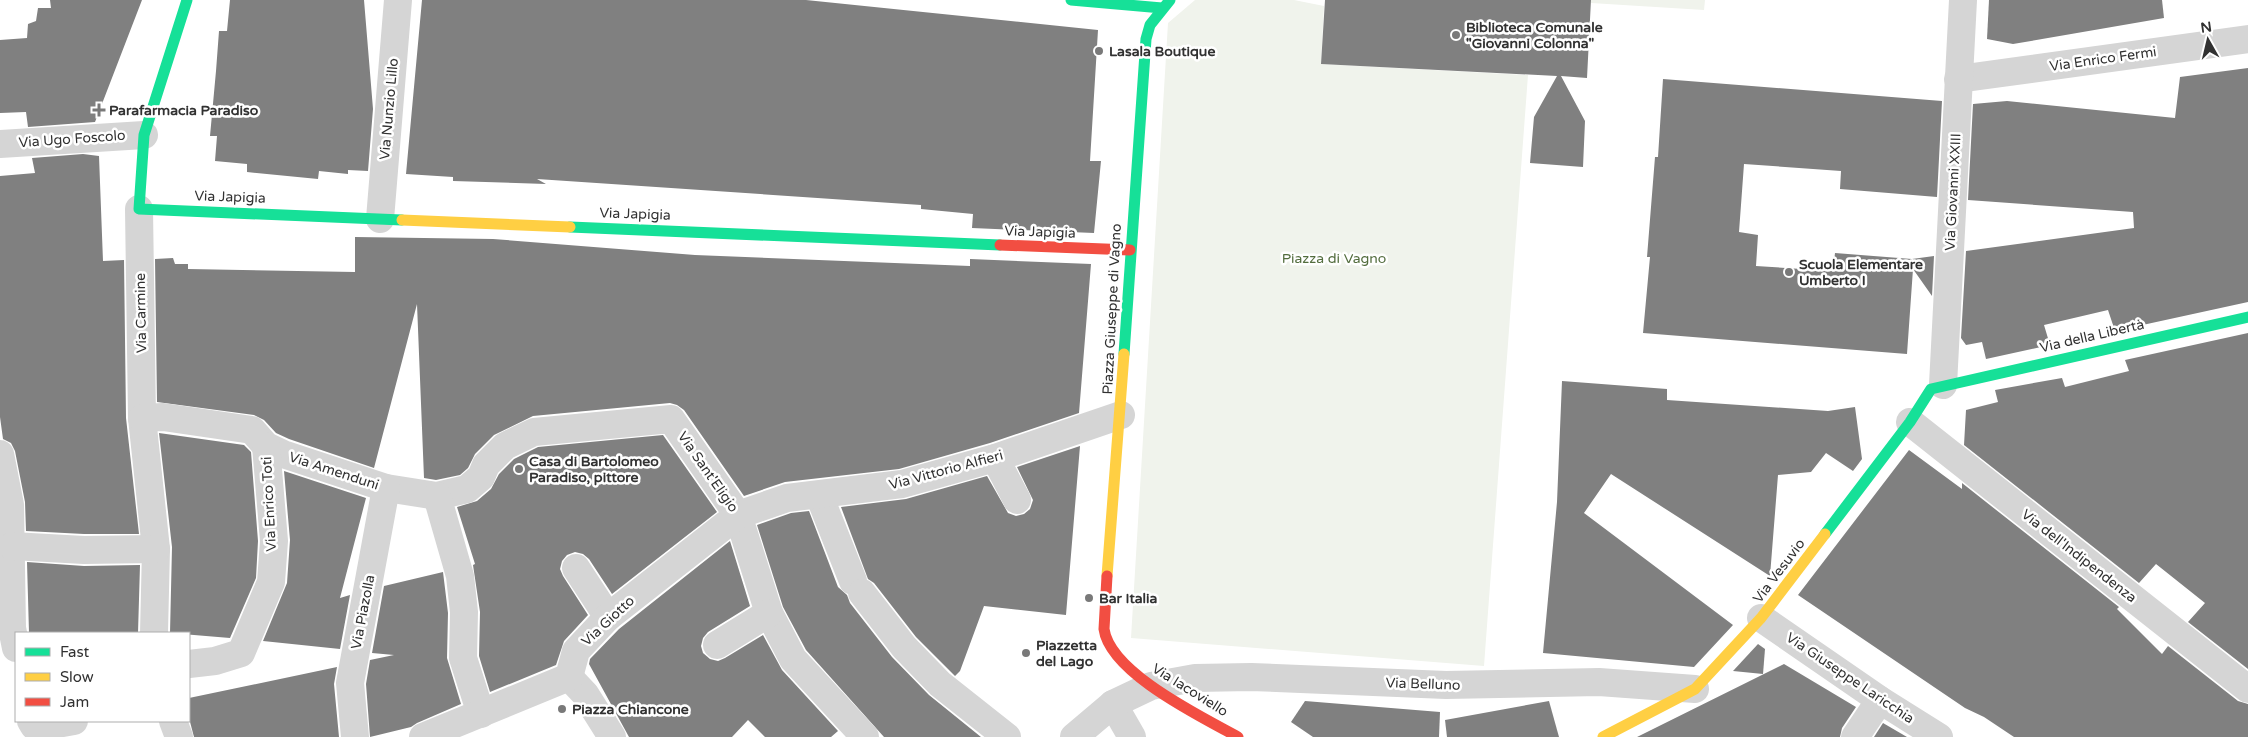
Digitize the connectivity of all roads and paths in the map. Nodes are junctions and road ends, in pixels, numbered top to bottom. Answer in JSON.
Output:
{"nodes":[{"id":1,"x":188,"y":0,"type":"edge"},
{"id":2,"x":398,"y":0,"type":"edge"},
{"id":3,"x":1071,"y":0,"type":"edge"},
{"id":4,"x":1963,"y":0,"type":"edge"},
{"id":5,"x":1166,"y":4,"type":"edge"},
{"id":6,"x":2248,"y":39,"type":"edge"},
{"id":7,"x":1958,"y":79,"type":"junction"},
{"id":8,"x":144,"y":135,"type":"junction"},
{"id":9,"x":0,"y":144,"type":"edge"},
{"id":10,"x":139,"y":208,"type":"junction"},
{"id":11,"x":380,"y":218,"type":"junction"},
{"id":12,"x":1130,"y":250,"type":"junction"},
{"id":13,"x":2248,"y":317,"type":"edge"},
{"id":14,"x":1943,"y":385,"type":"junction"},
{"id":15,"x":1121,"y":415,"type":"junction"},
{"id":16,"x":142,"y":418,"type":"junction"},
{"id":17,"x":1910,"y":422,"type":"junction"},
{"id":18,"x":266,"y":446,"type":"junction"},
{"id":19,"x":0,"y":454,"type":"edge"},
{"id":20,"x":995,"y":458,"type":"junction"},
{"id":21,"x":386,"y":488,"type":"junction"},
{"id":22,"x":819,"y":495,"type":"junction"},
{"id":23,"x":437,"y":496,"type":"junction"},
{"id":24,"x":1017,"y":500,"type":"dead end"},
{"id":25,"x":738,"y":515,"type":"junction"},
{"id":26,"x":12,"y":546,"type":"junction"},
{"id":27,"x":156,"y":549,"type":"junction"},
{"id":28,"x":576,"y":568,"type":"dead end"},
{"id":29,"x":769,"y":613,"type":"junction"},
{"id":30,"x":1104,"y":614,"type":"joint"},
{"id":31,"x":608,"y":617,"type":"junction"},
{"id":32,"x":1761,"y":618,"type":"junction"},
{"id":33,"x":154,"y":632,"type":"edge"},
{"id":34,"x":15,"y":643,"type":"edge"},
{"id":35,"x":717,"y":645,"type":"dead end"},
{"id":36,"x":190,"y":664,"type":"edge"},
{"id":37,"x":569,"y":677,"type":"junction"},
{"id":38,"x":1152,"y":686,"type":"junction"},
{"id":39,"x":1695,"y":689,"type":"junction"},
{"id":40,"x":2248,"y":689,"type":"edge"},
{"id":41,"x":1880,"y":700,"type":"junction"},
{"id":42,"x":1113,"y":704,"type":"junction"},
{"id":43,"x":481,"y":714,"type":"junction"},
{"id":44,"x":32,"y":722,"type":"edge"},
{"id":45,"x":68,"y":722,"type":"edge"},
{"id":46,"x":173,"y":722,"type":"edge"},
{"id":47,"x":854,"y":734,"type":"edge"},
{"id":48,"x":179,"y":737,"type":"edge"},
{"id":49,"x":355,"y":737,"type":"edge"},
{"id":50,"x":422,"y":737,"type":"edge"},
{"id":51,"x":612,"y":737,"type":"edge"},
{"id":52,"x":1007,"y":737,"type":"edge"},
{"id":53,"x":1074,"y":737,"type":"edge"},
{"id":54,"x":1132,"y":737,"type":"edge"},
{"id":55,"x":1238,"y":737,"type":"edge"},
{"id":56,"x":1603,"y":737,"type":"edge"},
{"id":57,"x":1854,"y":737,"type":"edge"},
{"id":58,"x":1939,"y":737,"type":"edge"}],
"edges":[{"from":1,"to":8,"type":"street","name":"Via Carmine"},
{"from":2,"to":11,"type":"street","name":"Via Nunzio Lillo"},
{"from":3,"to":5,"type":"street"},
{"from":4,"to":7,"type":"street","name":"Via Giovanni XXIII"},
{"from":5,"to":12,"type":"street","name":"Piazza Giuseppe di Vagno"},
{"from":6,"to":7,"type":"street","name":"Via Enrico Fermi"},
{"from":7,"to":14,"type":"street","name":"Via Giovanni XXIII"},
{"from":8,"to":9,"type":"street","name":"Via Ugo Foscolo"},
{"from":8,"to":10,"type":"street","name":"Via Carmine"},
{"from":10,"to":11,"type":"street","name":"Via Japigia"},
{"from":10,"to":16,"type":"street","name":"Via Carmine"},
{"from":11,"to":12,"type":"street","name":"Via Japigia"},
{"from":12,"to":15,"type":"street","name":"Piazza Giuseppe di Vagno"},
{"from":13,"to":14,"type":"street","name":"Via della Libertà"},
{"from":14,"to":17,"type":"street","name":"Via Vesuvio"},
{"from":15,"to":20,"type":"street","name":"Via Vittorio Alfieri"},
{"from":15,"to":30,"type":"street","name":"Piazza Giuseppe di Vagno"},
{"from":16,"to":18,"type":"street","name":"Via Amenduni"},
{"from":16,"to":27,"type":"street","name":"Via Carmine"},
{"from":17,"to":32,"type":"street","name":"Via Vesuvio"},
{"from":17,"to":40,"type":"street","name":"Via dell'Indipendenza"},
{"from":18,"to":21,"type":"street","name":"Via Amenduni"},
{"from":18,"to":36,"type":"street","name":"Via Enrico Toti"},
{"from":19,"to":26,"type":"street"},
{"from":20,"to":22,"type":"street","name":"Via Vittorio Alfieri"},
{"from":20,"to":24,"type":"street"},
{"from":21,"to":23,"type":"street","name":"Via Sant'Eligio"},
{"from":21,"to":49,"type":"street","name":"Via Piazolla"},
{"from":22,"to":25,"type":"street","name":"Via Vittorio Alfieri"},
{"from":22,"to":52,"type":"street"},
{"from":23,"to":25,"type":"street","name":"Via Sant'Eligio"},
{"from":23,"to":43,"type":"street"},
{"from":25,"to":29,"type":"street","name":"Via Sant'Eligio"},
{"from":25,"to":31,"type":"street","name":"Via Giotto"},
{"from":26,"to":27,"type":"street"},
{"from":26,"to":34,"type":"street"},
{"from":27,"to":33,"type":"street","name":"Via Carmine"},
{"from":28,"to":31,"type":"street"},
{"from":29,"to":35,"type":"street"},
{"from":29,"to":47,"type":"street","name":"Via Sant'Eligio"},
{"from":30,"to":38,"type":"street","name":"Via Iacoviello"},
{"from":31,"to":37,"type":"street","name":"Via Giotto"},
{"from":32,"to":39,"type":"street","name":"Via Vesuvio"},
{"from":32,"to":41,"type":"street","name":"Via Giuseppe Laricchia"},
{"from":37,"to":43,"type":"street"},
{"from":37,"to":51,"type":"street"},
{"from":38,"to":39,"type":"street","name":"Via Belluno"},
{"from":38,"to":42,"type":"street","name":"Via Belluno"},
{"from":38,"to":55,"type":"street","name":"Via Iacoviello"},
{"from":39,"to":56,"type":"street","name":"Via Vesuvio"},
{"from":41,"to":57,"type":"street"},
{"from":41,"to":58,"type":"street","name":"Via Giuseppe Laricchia"},
{"from":42,"to":53,"type":"street","name":"Via Belluno"},
{"from":42,"to":54,"type":"street"},
{"from":43,"to":50,"type":"street"},
{"from":44,"to":45,"type":"street"},
{"from":46,"to":48,"type":"street"}]}
